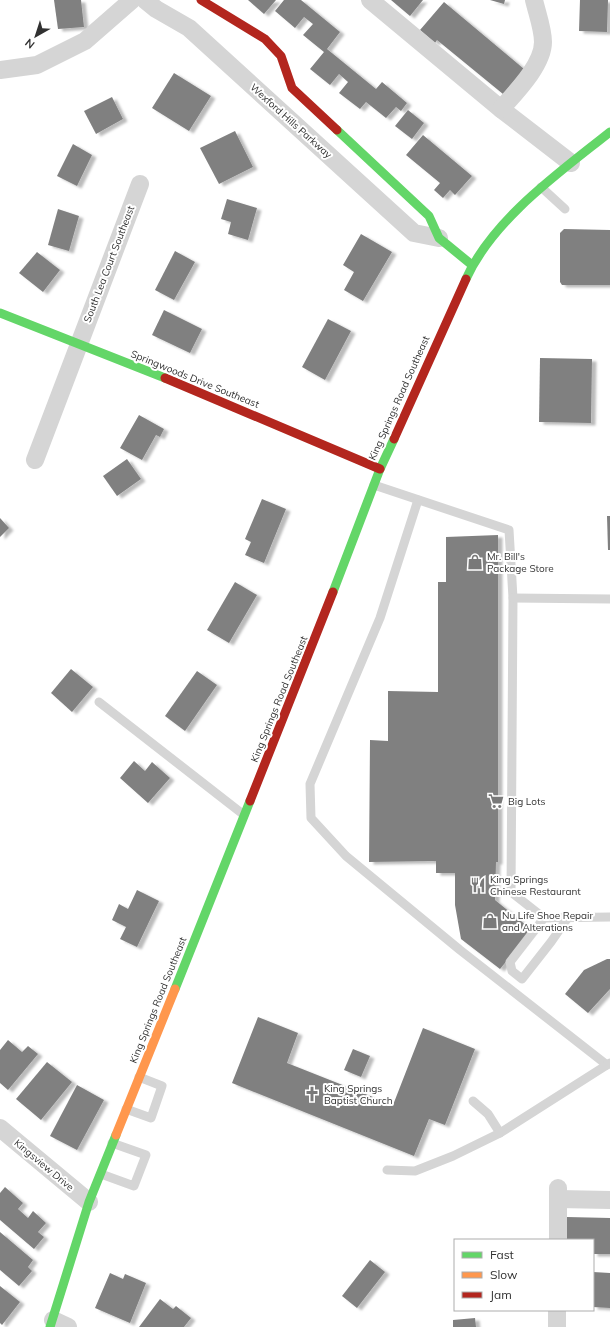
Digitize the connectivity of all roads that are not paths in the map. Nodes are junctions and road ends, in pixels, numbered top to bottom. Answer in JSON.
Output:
{"nodes":[{"id":1,"x":132,"y":0,"type":"edge"},
{"id":2,"x":145,"y":0,"type":"edge"},
{"id":3,"x":201,"y":0,"type":"edge"},
{"id":4,"x":370,"y":0,"type":"edge"},
{"id":5,"x":534,"y":0,"type":"edge"},
{"id":6,"x":0,"y":70,"type":"edge"},
{"id":7,"x":501,"y":109,"type":"junction"},
{"id":8,"x":610,"y":132,"type":"edge"},
{"id":9,"x":348,"y":141,"type":"junction"},
{"id":10,"x":332,"y":158,"type":"junction"},
{"id":11,"x":571,"y":163,"type":"junction"},
{"id":12,"x":140,"y":184,"type":"dead end"},
{"id":13,"x":541,"y":187,"type":"junction"},
{"id":14,"x":565,"y":209,"type":"dead end"},
{"id":15,"x":439,"y":238,"type":"junction"},
{"id":16,"x":472,"y":265,"type":"junction"},
{"id":17,"x":0,"y":313,"type":"edge"},
{"id":18,"x":79,"y":344,"type":"junction"},
{"id":19,"x":35,"y":460,"type":"dead end"},
{"id":20,"x":380,"y":469,"type":"junction"},
{"id":21,"x":374,"y":485,"type":"junction"},
{"id":22,"x":418,"y":500,"type":"junction"},
{"id":23,"x":513,"y":598,"type":"junction"},
{"id":24,"x":610,"y":598,"type":"edge"},
{"id":25,"x":99,"y":702,"type":"dead end"},
{"id":26,"x":244,"y":815,"type":"junction"},
{"id":27,"x":610,"y":917,"type":"edge"},
{"id":28,"x":544,"y":918,"type":"junction"},
{"id":29,"x":566,"y":919,"type":"junction"},
{"id":30,"x":609,"y":1064,"type":"edge"},
{"id":31,"x":139,"y":1077,"type":"junction"},
{"id":32,"x":473,"y":1101,"type":"dead end"},
{"id":33,"x":126,"y":1110,"type":"junction"},
{"id":34,"x":1,"y":1132,"type":"edge"},
{"id":35,"x":500,"y":1133,"type":"junction"},
{"id":36,"x":112,"y":1143,"type":"junction"},
{"id":37,"x":387,"y":1170,"type":"dead end"},
{"id":38,"x":100,"y":1174,"type":"junction"},
{"id":39,"x":610,"y":1200,"type":"edge"},
{"id":40,"x":88,"y":1202,"type":"junction"},
{"id":41,"x":558,"y":1239,"type":"edge"},
{"id":42,"x":557,"y":1311,"type":"edge"},
{"id":43,"x":57,"y":1325,"type":"edge"},
{"id":44,"x":557,"y":1327,"type":"edge"}],
"edges":[{"from":1,"to":6,"type":"street"},
{"from":2,"to":10,"type":"street","name":"Wexford Hills Parkway"},
{"from":3,"to":9,"type":"street","name":"Wexford Hills Parkway"},
{"from":4,"to":7,"type":"street"},
{"from":5,"to":7,"type":"street"},
{"from":7,"to":11,"type":"street"},
{"from":8,"to":11,"type":"street","name":"King Springs Road Southeast"},
{"from":9,"to":10,"type":"street"},
{"from":9,"to":15,"type":"street","name":"Wexford Hills Parkway"},
{"from":10,"to":15,"type":"street","name":"Wexford Hills Parkway"},
{"from":11,"to":13,"type":"street","name":"King Springs Road Southeast"},
{"from":12,"to":18,"type":"street","name":"South Lea Court Southeast"},
{"from":13,"to":14,"type":"lane"},
{"from":13,"to":16,"type":"street","name":"King Springs Road Southeast"},
{"from":15,"to":16,"type":"street","name":"Wexford Hills Parkway"},
{"from":16,"to":20,"type":"street","name":"King Springs Road Southeast"},
{"from":17,"to":18,"type":"street","name":"Springwoods Drive Southeast"},
{"from":18,"to":19,"type":"street","name":"South Lea Court Southeast"},
{"from":18,"to":20,"type":"street","name":"Springwoods Drive Southeast"},
{"from":20,"to":21,"type":"street","name":"King Springs Road Southeast"},
{"from":21,"to":22,"type":"lane"},
{"from":21,"to":26,"type":"street","name":"King Springs Road Southeast"},
{"from":22,"to":23,"type":"lane"},
{"from":22,"to":30,"type":"lane"},
{"from":23,"to":24,"type":"lane"},
{"from":23,"to":28,"type":"lane"},
{"from":25,"to":26,"type":"lane"},
{"from":26,"to":31,"type":"street","name":"King Springs Road Southeast"},
{"from":27,"to":29,"type":"lane"},
{"from":28,"to":29,"type":"lane"},
{"from":28,"to":29,"type":"lane"},
{"from":30,"to":35,"type":"lane"},
{"from":31,"to":33,"type":"street","name":"King Springs Road Southeast"},
{"from":31,"to":33,"type":"lane"},
{"from":32,"to":35,"type":"lane"},
{"from":33,"to":36,"type":"street","name":"King Springs Road Southeast"},
{"from":34,"to":40,"type":"street","name":"Kingsview Drive"},
{"from":35,"to":37,"type":"lane"},
{"from":36,"to":38,"type":"street","name":"King Springs Road Southeast"},
{"from":36,"to":38,"type":"lane"},
{"from":38,"to":40,"type":"street","name":"King Springs Road Southeast"},
{"from":39,"to":41,"type":"street"},
{"from":40,"to":43,"type":"street","name":"King Springs Road Southeast"},
{"from":42,"to":44,"type":"street"}]}
